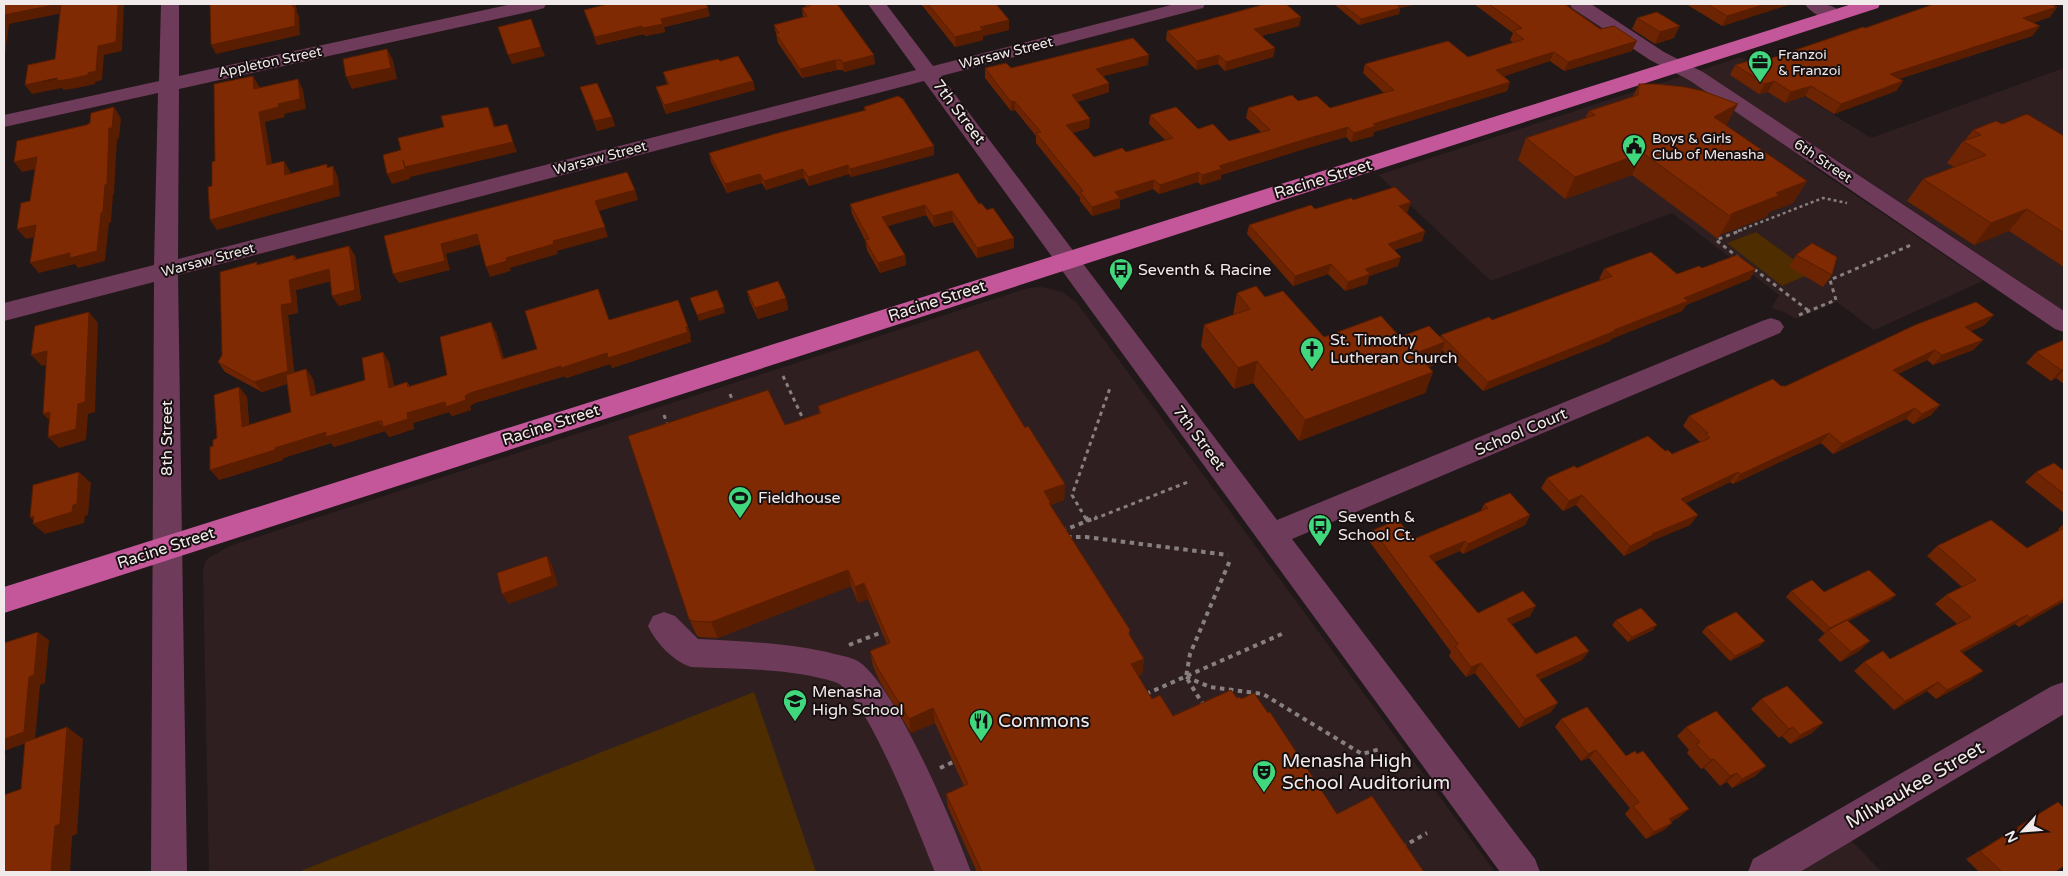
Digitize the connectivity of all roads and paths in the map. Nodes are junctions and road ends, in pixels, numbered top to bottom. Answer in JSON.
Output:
{"nodes":[{"id":1,"x":170,"y":4,"type":"edge"},
{"id":2,"x":536,"y":4,"type":"edge"},
{"id":3,"x":877,"y":4,"type":"edge"},
{"id":4,"x":1196,"y":4,"type":"edge"},
{"id":5,"x":1579,"y":4,"type":"edge"},
{"id":6,"x":1814,"y":4,"type":"edge"},
{"id":7,"x":1871,"y":4,"type":"edge"},
{"id":8,"x":1833,"y":15,"type":"junction"},
{"id":9,"x":1676,"y":66,"type":"junction"},
{"id":10,"x":929,"y":73,"type":"junction"},
{"id":11,"x":169,"y":85,"type":"junction"},
{"id":12,"x":4,"y":121,"type":"edge"},
{"id":13,"x":1849,"y":204,"type":"dead end"},
{"id":14,"x":1913,"y":245,"type":"dead end"},
{"id":15,"x":1739,"y":258,"type":"edge"},
{"id":16,"x":1068,"y":259,"type":"junction"},
{"id":17,"x":1747,"y":264,"type":"edge"},
{"id":18,"x":166,"y":270,"type":"junction"},
{"id":19,"x":1809,"y":311,"type":"junction"},
{"id":20,"x":4,"y":312,"type":"edge"},
{"id":21,"x":1799,"y":315,"type":"dead end"},
{"id":22,"x":2064,"y":323,"type":"edge"},
{"id":23,"x":1771,"y":327,"type":"dead end"},
{"id":24,"x":783,"y":376,"type":"dead end"},
{"id":25,"x":1110,"y":388,"type":"dead end"},
{"id":26,"x":730,"y":394,"type":"dead end"},
{"id":27,"x":737,"y":410,"type":"edge"},
{"id":28,"x":664,"y":415,"type":"dead end"},
{"id":29,"x":807,"y":426,"type":"edge"},
{"id":30,"x":670,"y":432,"type":"edge"},
{"id":31,"x":1188,"y":482,"type":"dead end"},
{"id":32,"x":1088,"y":521,"type":"junction"},
{"id":33,"x":1272,"y":535,"type":"junction"},
{"id":34,"x":168,"y":548,"type":"junction"},
{"id":35,"x":4,"y":600,"type":"edge"},
{"id":36,"x":664,"y":626,"type":"dead end"},
{"id":37,"x":889,"y":629,"type":"edge"},
{"id":38,"x":1284,"y":633,"type":"dead end"},
{"id":39,"x":863,"y":640,"type":"dead end"},
{"id":40,"x":1186,"y":677,"type":"junction"},
{"id":41,"x":1139,"y":697,"type":"edge"},
{"id":42,"x":2064,"y":698,"type":"edge"},
{"id":43,"x":1208,"y":713,"type":"edge"},
{"id":44,"x":1380,"y":749,"type":"dead end"},
{"id":45,"x":1427,"y":833,"type":"dead end"},
{"id":46,"x":1393,"y":852,"type":"edge"},
{"id":47,"x":169,"y":872,"type":"edge"},
{"id":48,"x":953,"y":872,"type":"edge"},
{"id":49,"x":1522,"y":872,"type":"edge"},
{"id":50,"x":1766,"y":872,"type":"edge"}],
"edges":[{"from":1,"to":11,"type":"street","name":"8th Street"},
{"from":2,"to":11,"type":"street","name":"Appleton Street"},
{"from":3,"to":10,"type":"street","name":"7th Street"},
{"from":4,"to":10,"type":"street","name":"Warsaw Street"},
{"from":5,"to":9,"type":"street","name":"6th Street"},
{"from":6,"to":8,"type":"street"},
{"from":7,"to":8,"type":"main road","name":"Racine Street"},
{"from":8,"to":9,"type":"main road","name":"Racine Street"},
{"from":9,"to":16,"type":"main road","name":"Racine Street"},
{"from":9,"to":22,"type":"street","name":"6th Street"},
{"from":10,"to":16,"type":"street","name":"7th Street"},
{"from":10,"to":18,"type":"street","name":"Warsaw Street"},
{"from":11,"to":12,"type":"street","name":"Appleton Street"},
{"from":11,"to":18,"type":"street","name":"8th Street"},
{"from":13,"to":15,"type":"path"},
{"from":14,"to":19,"type":"path"},
{"from":16,"to":33,"type":"street","name":"7th Street"},
{"from":16,"to":34,"type":"main road","name":"Racine Street"},
{"from":17,"to":19,"type":"path"},
{"from":18,"to":20,"type":"street","name":"Warsaw Street"},
{"from":18,"to":34,"type":"street","name":"8th Street"},
{"from":19,"to":21,"type":"path"},
{"from":23,"to":33,"type":"street","name":"School Court"},
{"from":24,"to":29,"type":"path"},
{"from":25,"to":32,"type":"path"},
{"from":26,"to":27,"type":"path"},
{"from":28,"to":30,"type":"path"},
{"from":31,"to":32,"type":"path"},
{"from":32,"to":40,"type":"path"},
{"from":33,"to":49,"type":"street","name":"7th Street"},
{"from":34,"to":35,"type":"main road","name":"Racine Street"},
{"from":34,"to":47,"type":"street","name":"8th Street"},
{"from":36,"to":48,"type":"street"},
{"from":37,"to":39,"type":"path"},
{"from":38,"to":40,"type":"path"},
{"from":40,"to":41,"type":"path"},
{"from":40,"to":43,"type":"path"},
{"from":40,"to":44,"type":"path"},
{"from":42,"to":50,"type":"street","name":"Milwaukee Street"},
{"from":45,"to":46,"type":"path"}]}
